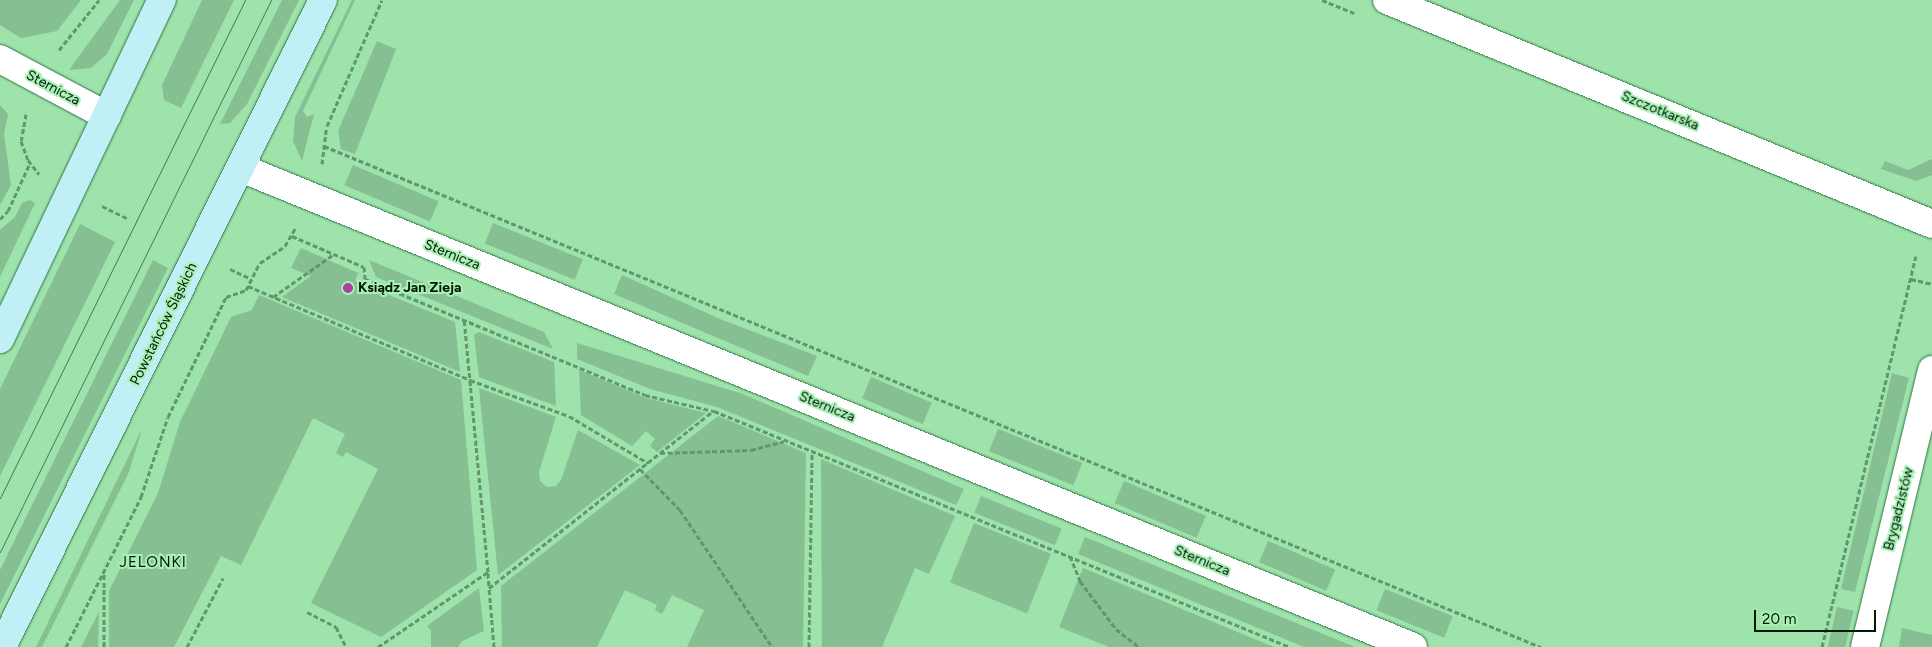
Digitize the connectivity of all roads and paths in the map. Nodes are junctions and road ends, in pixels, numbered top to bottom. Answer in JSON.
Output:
{"nodes":[{"id":1,"x":99,"y":0,"type":"edge"},
{"id":2,"x":162,"y":0,"type":"edge"},
{"id":3,"x":323,"y":0,"type":"edge"},
{"id":4,"x":382,"y":0,"type":"edge"},
{"id":5,"x":1387,"y":0,"type":"edge"},
{"id":6,"x":56,"y":54,"type":"dead end"},
{"id":7,"x":0,"y":59,"type":"edge"},
{"id":8,"x":28,"y":110,"type":"dead end"},
{"id":9,"x":106,"y":116,"type":"junction"},
{"id":10,"x":324,"y":146,"type":"junction"},
{"id":11,"x":30,"y":163,"type":"junction"},
{"id":12,"x":241,"y":168,"type":"junction"},
{"id":13,"x":319,"y":172,"type":"dead end"},
{"id":14,"x":47,"y":180,"type":"dead end"},
{"id":15,"x":100,"y":205,"type":"dead end"},
{"id":16,"x":127,"y":218,"type":"dead end"},
{"id":17,"x":0,"y":219,"type":"edge"},
{"id":18,"x":1932,"y":224,"type":"edge"},
{"id":19,"x":295,"y":230,"type":"dead end"},
{"id":20,"x":292,"y":236,"type":"junction"},
{"id":21,"x":1915,"y":247,"type":"dead end"},
{"id":22,"x":335,"y":254,"type":"junction"},
{"id":23,"x":226,"y":267,"type":"dead end"},
{"id":24,"x":251,"y":279,"type":"junction"},
{"id":25,"x":1911,"y":279,"type":"junction"},
{"id":26,"x":1932,"y":284,"type":"edge"},
{"id":27,"x":248,"y":286,"type":"junction"},
{"id":28,"x":274,"y":297,"type":"junction"},
{"id":29,"x":464,"y":319,"type":"junction"},
{"id":30,"x":0,"y":339,"type":"edge"},
{"id":31,"x":1932,"y":370,"type":"edge"},
{"id":32,"x":470,"y":380,"type":"junction"},
{"id":33,"x":714,"y":411,"type":"junction"},
{"id":34,"x":785,"y":441,"type":"junction"},
{"id":35,"x":812,"y":452,"type":"junction"},
{"id":36,"x":659,"y":453,"type":"junction"},
{"id":37,"x":648,"y":463,"type":"junction"},
{"id":38,"x":640,"y":469,"type":"junction"},
{"id":39,"x":1069,"y":556,"type":"junction"},
{"id":40,"x":104,"y":571,"type":"junction"},
{"id":41,"x":488,"y":572,"type":"junction"},
{"id":42,"x":223,"y":578,"type":"dead end"},
{"id":43,"x":488,"y":588,"type":"junction"},
{"id":44,"x":308,"y":612,"type":"dead end"},
{"id":45,"x":2,"y":647,"type":"edge"},
{"id":46,"x":66,"y":647,"type":"edge"},
{"id":47,"x":104,"y":647,"type":"edge"},
{"id":48,"x":187,"y":647,"type":"edge"},
{"id":49,"x":346,"y":647,"type":"edge"},
{"id":50,"x":378,"y":647,"type":"edge"},
{"id":51,"x":494,"y":647,"type":"edge"},
{"id":52,"x":772,"y":647,"type":"edge"},
{"id":53,"x":809,"y":647,"type":"edge"},
{"id":54,"x":1139,"y":647,"type":"edge"},
{"id":55,"x":1290,"y":647,"type":"edge"},
{"id":56,"x":1413,"y":647,"type":"edge"},
{"id":57,"x":1541,"y":647,"type":"edge"},
{"id":58,"x":1822,"y":647,"type":"edge"},
{"id":59,"x":1865,"y":647,"type":"edge"}],
"edges":[{"from":1,"to":6,"type":"path"},
{"from":2,"to":9,"type":"main road"},
{"from":3,"to":12,"type":"main road","name":"Powstańców Śląskich"},
{"from":4,"to":10,"type":"path"},
{"from":5,"to":18,"type":"street","name":"Szczotkarska"},
{"from":7,"to":9,"type":"street","name":"Sternicza"},
{"from":8,"to":11,"type":"path"},
{"from":9,"to":30,"type":"main road"},
{"from":10,"to":13,"type":"path"},
{"from":10,"to":57,"type":"path"},
{"from":11,"to":14,"type":"path"},
{"from":11,"to":17,"type":"path"},
{"from":12,"to":45,"type":"main road","name":"Powstańców Śląskich"},
{"from":12,"to":56,"type":"street","name":"Sternicza"},
{"from":15,"to":16,"type":"path"},
{"from":19,"to":20,"type":"path"},
{"from":20,"to":22,"type":"path"},
{"from":20,"to":24,"type":"path"},
{"from":21,"to":25,"type":"path"},
{"from":22,"to":28,"type":"path"},
{"from":22,"to":29,"type":"path"},
{"from":23,"to":24,"type":"path"},
{"from":24,"to":27,"type":"path"},
{"from":25,"to":26,"type":"path"},
{"from":25,"to":58,"type":"path"},
{"from":27,"to":28,"type":"path"},
{"from":27,"to":40,"type":"path"},
{"from":28,"to":32,"type":"path"},
{"from":29,"to":32,"type":"path"},
{"from":29,"to":33,"type":"path"},
{"from":31,"to":59,"type":"street","name":"Brygadzistów"},
{"from":32,"to":37,"type":"path"},
{"from":32,"to":41,"type":"path"},
{"from":33,"to":34,"type":"path"},
{"from":33,"to":36,"type":"path"},
{"from":34,"to":35,"type":"path"},
{"from":34,"to":36,"type":"path"},
{"from":35,"to":39,"type":"path"},
{"from":35,"to":53,"type":"path"},
{"from":36,"to":37,"type":"path"},
{"from":37,"to":38,"type":"path"},
{"from":38,"to":43,"type":"path"},
{"from":38,"to":52,"type":"path"},
{"from":39,"to":54,"type":"path"},
{"from":39,"to":55,"type":"path"},
{"from":40,"to":46,"type":"path"},
{"from":40,"to":47,"type":"path"},
{"from":41,"to":43,"type":"path"},
{"from":41,"to":50,"type":"path"},
{"from":42,"to":48,"type":"path"},
{"from":43,"to":51,"type":"path"},
{"from":44,"to":49,"type":"path"}]}
